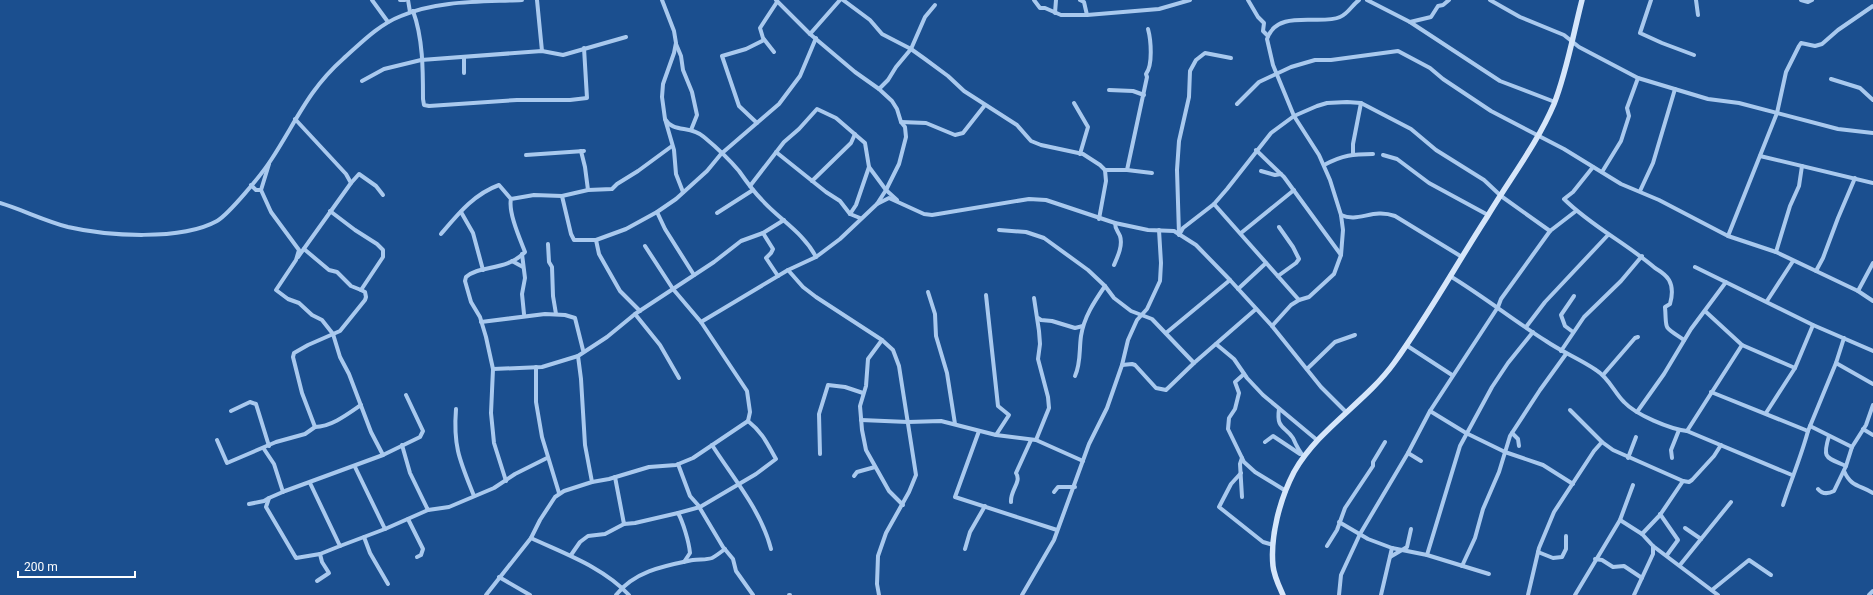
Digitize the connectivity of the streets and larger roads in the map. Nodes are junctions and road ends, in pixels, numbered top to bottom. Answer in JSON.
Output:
{"nodes":[{"id":1,"x":372,"y":0,"type":"edge"},
{"id":2,"x":400,"y":0,"type":"edge"},
{"id":3,"x":406,"y":0,"type":"edge"},
{"id":4,"x":522,"y":0,"type":"edge"},
{"id":5,"x":537,"y":0,"type":"edge"},
{"id":6,"x":662,"y":0,"type":"edge"},
{"id":7,"x":842,"y":0,"type":"edge"},
{"id":8,"x":1034,"y":0,"type":"edge"},
{"id":9,"x":1056,"y":0,"type":"edge"},
{"id":10,"x":1080,"y":0,"type":"edge"},
{"id":11,"x":1190,"y":0,"type":"edge"},
{"id":12,"x":1248,"y":0,"type":"edge"},
{"id":13,"x":1358,"y":0,"type":"edge"},
{"id":14,"x":1367,"y":0,"type":"edge"},
{"id":15,"x":1449,"y":0,"type":"edge"},
{"id":16,"x":1490,"y":0,"type":"edge"},
{"id":17,"x":1582,"y":0,"type":"edge"},
{"id":18,"x":1651,"y":0,"type":"edge"},
{"id":19,"x":1696,"y":0,"type":"edge"},
{"id":20,"x":1801,"y":0,"type":"edge"},
{"id":21,"x":1812,"y":0,"type":"edge"},
{"id":22,"x":776,"y":1,"type":"edge"},
{"id":23,"x":455,"y":2,"type":"edge"},
{"id":24,"x":935,"y":5,"type":"dead end"},
{"id":25,"x":1873,"y":6,"type":"edge"},
{"id":26,"x":412,"y":12,"type":"junction"},
{"id":27,"x":1055,"y":13,"type":"junction"},
{"id":28,"x":1087,"y":15,"type":"junction"},
{"id":29,"x":1698,"y":15,"type":"dead end"},
{"id":30,"x":388,"y":22,"type":"junction"},
{"id":31,"x":1410,"y":22,"type":"junction"},
{"id":32,"x":1148,"y":29,"type":"dead end"},
{"id":33,"x":810,"y":34,"type":"junction"},
{"id":34,"x":1268,"y":36,"type":"junction"},
{"id":35,"x":626,"y":37,"type":"dead end"},
{"id":36,"x":816,"y":38,"type":"junction"},
{"id":37,"x":764,"y":40,"type":"junction"},
{"id":38,"x":1571,"y":41,"type":"junction"},
{"id":39,"x":675,"y":44,"type":"junction"},
{"id":40,"x":584,"y":48,"type":"junction"},
{"id":41,"x":911,"y":50,"type":"junction"},
{"id":42,"x":542,"y":51,"type":"junction"},
{"id":43,"x":774,"y":52,"type":"dead end"},
{"id":44,"x":1694,"y":55,"type":"dead end"},
{"id":45,"x":464,"y":57,"type":"junction"},
{"id":46,"x":1231,"y":58,"type":"dead end"},
{"id":47,"x":421,"y":60,"type":"junction"},
{"id":48,"x":464,"y":73,"type":"dead end"},
{"id":49,"x":1277,"y":75,"type":"junction"},
{"id":50,"x":1638,"y":78,"type":"junction"},
{"id":51,"x":1831,"y":79,"type":"dead end"},
{"id":52,"x":362,"y":81,"type":"dead end"},
{"id":53,"x":879,"y":89,"type":"junction"},
{"id":54,"x":1675,"y":89,"type":"junction"},
{"id":55,"x":1109,"y":90,"type":"dead end"},
{"id":56,"x":1144,"y":95,"type":"junction"},
{"id":57,"x":1873,"y":100,"type":"edge"},
{"id":58,"x":1555,"y":102,"type":"junction"},
{"id":59,"x":1074,"y":103,"type":"dead end"},
{"id":60,"x":1361,"y":103,"type":"junction"},
{"id":61,"x":1237,"y":104,"type":"dead end"},
{"id":62,"x":984,"y":105,"type":"junction"},
{"id":63,"x":1777,"y":113,"type":"junction"},
{"id":64,"x":1294,"y":116,"type":"junction"},
{"id":65,"x":295,"y":119,"type":"junction"},
{"id":66,"x":664,"y":119,"type":"junction"},
{"id":67,"x":901,"y":122,"type":"junction"},
{"id":68,"x":757,"y":123,"type":"junction"},
{"id":69,"x":691,"y":130,"type":"junction"},
{"id":70,"x":1873,"y":133,"type":"edge"},
{"id":71,"x":855,"y":134,"type":"junction"},
{"id":72,"x":1538,"y":135,"type":"junction"},
{"id":73,"x":672,"y":146,"type":"junction"},
{"id":74,"x":1256,"y":150,"type":"junction"},
{"id":75,"x":776,"y":152,"type":"junction"},
{"id":76,"x":721,"y":154,"type":"junction"},
{"id":77,"x":1080,"y":154,"type":"junction"},
{"id":78,"x":1353,"y":154,"type":"junction"},
{"id":79,"x":1373,"y":154,"type":"dead end"},
{"id":80,"x":526,"y":155,"type":"dead end"},
{"id":81,"x":1384,"y":155,"type":"dead end"},
{"id":82,"x":1760,"y":156,"type":"junction"},
{"id":83,"x":270,"y":161,"type":"junction"},
{"id":84,"x":1324,"y":165,"type":"junction"},
{"id":85,"x":1802,"y":166,"type":"junction"},
{"id":86,"x":869,"y":167,"type":"junction"},
{"id":87,"x":1593,"y":167,"type":"junction"},
{"id":88,"x":1105,"y":170,"type":"junction"},
{"id":89,"x":1127,"y":170,"type":"junction"},
{"id":90,"x":1261,"y":171,"type":"dead end"},
{"id":91,"x":1602,"y":172,"type":"junction"},
{"id":92,"x":1152,"y":173,"type":"dead end"},
{"id":93,"x":1281,"y":174,"type":"junction"},
{"id":94,"x":1856,"y":178,"type":"junction"},
{"id":95,"x":812,"y":181,"type":"junction"},
{"id":96,"x":351,"y":183,"type":"junction"},
{"id":97,"x":1873,"y":183,"type":"edge"},
{"id":98,"x":251,"y":185,"type":"junction"},
{"id":99,"x":751,"y":188,"type":"junction"},
{"id":100,"x":261,"y":190,"type":"junction"},
{"id":101,"x":588,"y":190,"type":"junction"},
{"id":102,"x":886,"y":190,"type":"junction"},
{"id":103,"x":1294,"y":190,"type":"junction"},
{"id":104,"x":1640,"y":191,"type":"junction"},
{"id":105,"x":683,"y":192,"type":"junction"},
{"id":106,"x":383,"y":195,"type":"dead end"},
{"id":107,"x":562,"y":196,"type":"junction"},
{"id":108,"x":1501,"y":196,"type":"junction"},
{"id":109,"x":511,"y":199,"type":"junction"},
{"id":110,"x":898,"y":202,"type":"junction"},
{"id":111,"x":0,"y":203,"type":"edge"},
{"id":112,"x":877,"y":204,"type":"junction"},
{"id":113,"x":1214,"y":204,"type":"junction"},
{"id":114,"x":330,"y":211,"type":"junction"},
{"id":115,"x":1576,"y":211,"type":"junction"},
{"id":116,"x":461,"y":212,"type":"junction"},
{"id":117,"x":657,"y":212,"type":"junction"},
{"id":118,"x":717,"y":213,"type":"dead end"},
{"id":119,"x":850,"y":214,"type":"junction"},
{"id":120,"x":1341,"y":215,"type":"junction"},
{"id":121,"x":1488,"y":215,"type":"junction"},
{"id":122,"x":860,"y":218,"type":"junction"},
{"id":123,"x":1099,"y":218,"type":"junction"},
{"id":124,"x":784,"y":220,"type":"junction"},
{"id":125,"x":1115,"y":223,"type":"junction"},
{"id":126,"x":1279,"y":227,"type":"dead end"},
{"id":127,"x":999,"y":230,"type":"dead end"},
{"id":128,"x":1159,"y":230,"type":"junction"},
{"id":129,"x":1550,"y":231,"type":"junction"},
{"id":130,"x":763,"y":233,"type":"junction"},
{"id":131,"x":1241,"y":233,"type":"junction"},
{"id":132,"x":441,"y":234,"type":"dead end"},
{"id":133,"x":1179,"y":234,"type":"junction"},
{"id":134,"x":1608,"y":234,"type":"junction"},
{"id":135,"x":1728,"y":236,"type":"junction"},
{"id":136,"x":596,"y":240,"type":"junction"},
{"id":137,"x":548,"y":244,"type":"dead end"},
{"id":138,"x":645,"y":246,"type":"dead end"},
{"id":139,"x":304,"y":249,"type":"junction"},
{"id":140,"x":1776,"y":252,"type":"junction"},
{"id":141,"x":522,"y":254,"type":"junction"},
{"id":142,"x":1341,"y":255,"type":"junction"},
{"id":143,"x":1642,"y":256,"type":"junction"},
{"id":144,"x":816,"y":257,"type":"junction"},
{"id":145,"x":1462,"y":257,"type":"junction"},
{"id":146,"x":296,"y":260,"type":"junction"},
{"id":147,"x":512,"y":261,"type":"junction"},
{"id":148,"x":1794,"y":261,"type":"junction"},
{"id":149,"x":1266,"y":263,"type":"junction"},
{"id":150,"x":1873,"y":263,"type":"edge"},
{"id":151,"x":1114,"y":265,"type":"dead end"},
{"id":152,"x":523,"y":267,"type":"junction"},
{"id":153,"x":1695,"y":267,"type":"dead end"},
{"id":154,"x":483,"y":270,"type":"junction"},
{"id":155,"x":788,"y":270,"type":"junction"},
{"id":156,"x":1816,"y":271,"type":"junction"},
{"id":157,"x":694,"y":275,"type":"junction"},
{"id":158,"x":778,"y":276,"type":"junction"},
{"id":159,"x":1278,"y":276,"type":"junction"},
{"id":160,"x":1450,"y":276,"type":"junction"},
{"id":161,"x":1230,"y":280,"type":"junction"},
{"id":162,"x":1726,"y":282,"type":"junction"},
{"id":163,"x":1105,"y":286,"type":"junction"},
{"id":164,"x":673,"y":288,"type":"junction"},
{"id":165,"x":1238,"y":289,"type":"junction"},
{"id":166,"x":361,"y":290,"type":"junction"},
{"id":167,"x":1858,"y":291,"type":"junction"},
{"id":168,"x":928,"y":292,"type":"dead end"},
{"id":169,"x":986,"y":295,"type":"dead end"},
{"id":170,"x":1574,"y":296,"type":"dead end"},
{"id":171,"x":1034,"y":298,"type":"dead end"},
{"id":172,"x":1299,"y":300,"type":"junction"},
{"id":173,"x":1767,"y":301,"type":"junction"},
{"id":174,"x":1873,"y":301,"type":"edge"},
{"id":175,"x":1498,"y":307,"type":"junction"},
{"id":176,"x":1256,"y":309,"type":"junction"},
{"id":177,"x":640,"y":311,"type":"junction"},
{"id":178,"x":1705,"y":311,"type":"junction"},
{"id":179,"x":524,"y":314,"type":"dead end"},
{"id":180,"x":556,"y":314,"type":"junction"},
{"id":181,"x":635,"y":314,"type":"junction"},
{"id":182,"x":1142,"y":316,"type":"junction"},
{"id":183,"x":1038,"y":318,"type":"junction"},
{"id":184,"x":481,"y":322,"type":"junction"},
{"id":185,"x":701,"y":322,"type":"junction"},
{"id":186,"x":1813,"y":325,"type":"junction"},
{"id":187,"x":1272,"y":326,"type":"junction"},
{"id":188,"x":1083,"y":327,"type":"junction"},
{"id":189,"x":1526,"y":327,"type":"junction"},
{"id":190,"x":1533,"y":332,"type":"junction"},
{"id":191,"x":1573,"y":332,"type":"junction"},
{"id":192,"x":1166,"y":333,"type":"junction"},
{"id":193,"x":333,"y":334,"type":"junction"},
{"id":194,"x":1355,"y":335,"type":"dead end"},
{"id":195,"x":1638,"y":337,"type":"dead end"},
{"id":196,"x":1844,"y":338,"type":"junction"},
{"id":197,"x":882,"y":340,"type":"junction"},
{"id":198,"x":1684,"y":340,"type":"junction"},
{"id":199,"x":1216,"y":344,"type":"junction"},
{"id":200,"x":1406,"y":345,"type":"junction"},
{"id":201,"x":1742,"y":345,"type":"junction"},
{"id":202,"x":583,"y":350,"type":"dead end"},
{"id":203,"x":1561,"y":351,"type":"junction"},
{"id":204,"x":1873,"y":352,"type":"edge"},
{"id":205,"x":1566,"y":354,"type":"junction"},
{"id":206,"x":578,"y":356,"type":"junction"},
{"id":207,"x":1194,"y":363,"type":"junction"},
{"id":208,"x":1836,"y":363,"type":"junction"},
{"id":209,"x":1122,"y":365,"type":"junction"},
{"id":210,"x":536,"y":367,"type":"junction"},
{"id":211,"x":1795,"y":368,"type":"junction"},
{"id":212,"x":493,"y":369,"type":"junction"},
{"id":213,"x":1307,"y":369,"type":"junction"},
{"id":214,"x":1244,"y":374,"type":"junction"},
{"id":215,"x":1452,"y":375,"type":"junction"},
{"id":216,"x":1603,"y":375,"type":"junction"},
{"id":217,"x":1075,"y":376,"type":"dead end"},
{"id":218,"x":679,"y":378,"type":"dead end"},
{"id":219,"x":1873,"y":384,"type":"edge"},
{"id":220,"x":1711,"y":392,"type":"junction"},
{"id":221,"x":863,"y":393,"type":"junction"},
{"id":222,"x":406,"y":395,"type":"dead end"},
{"id":223,"x":361,"y":405,"type":"junction"},
{"id":224,"x":1873,"y":405,"type":"edge"},
{"id":225,"x":456,"y":409,"type":"dead end"},
{"id":226,"x":1279,"y":409,"type":"junction"},
{"id":227,"x":1570,"y":410,"type":"dead end"},
{"id":228,"x":231,"y":411,"type":"dead end"},
{"id":229,"x":1346,"y":412,"type":"junction"},
{"id":230,"x":1430,"y":412,"type":"junction"},
{"id":231,"x":1637,"y":412,"type":"junction"},
{"id":232,"x":1766,"y":414,"type":"junction"},
{"id":233,"x":748,"y":420,"type":"junction"},
{"id":234,"x":861,"y":420,"type":"junction"},
{"id":235,"x":908,"y":422,"type":"junction"},
{"id":236,"x":955,"y":424,"type":"junction"},
{"id":237,"x":1810,"y":426,"type":"junction"},
{"id":238,"x":315,"y":428,"type":"junction"},
{"id":239,"x":1863,"y":429,"type":"junction"},
{"id":240,"x":1679,"y":430,"type":"junction"},
{"id":241,"x":979,"y":431,"type":"junction"},
{"id":242,"x":1687,"y":431,"type":"junction"},
{"id":243,"x":1808,"y":431,"type":"junction"},
{"id":244,"x":1466,"y":433,"type":"junction"},
{"id":245,"x":1512,"y":433,"type":"junction"},
{"id":246,"x":996,"y":435,"type":"junction"},
{"id":247,"x":1873,"y":435,"type":"edge"},
{"id":248,"x":1829,"y":436,"type":"junction"},
{"id":249,"x":1636,"y":437,"type":"dead end"},
{"id":250,"x":217,"y":440,"type":"dead end"},
{"id":251,"x":1033,"y":440,"type":"junction"},
{"id":252,"x":1317,"y":440,"type":"junction"},
{"id":253,"x":1265,"y":442,"type":"dead end"},
{"id":254,"x":1386,"y":442,"type":"dead end"},
{"id":255,"x":1602,"y":442,"type":"junction"},
{"id":256,"x":402,"y":445,"type":"junction"},
{"id":257,"x":712,"y":445,"type":"junction"},
{"id":258,"x":1721,"y":445,"type":"junction"},
{"id":259,"x":269,"y":446,"type":"junction"},
{"id":260,"x":1520,"y":446,"type":"dead end"},
{"id":261,"x":1852,"y":447,"type":"junction"},
{"id":262,"x":264,"y":448,"type":"junction"},
{"id":263,"x":1505,"y":452,"type":"junction"},
{"id":264,"x":1408,"y":453,"type":"junction"},
{"id":265,"x":820,"y":454,"type":"dead end"},
{"id":266,"x":383,"y":455,"type":"junction"},
{"id":267,"x":1304,"y":457,"type":"junction"},
{"id":268,"x":547,"y":458,"type":"junction"},
{"id":269,"x":1242,"y":458,"type":"junction"},
{"id":270,"x":1628,"y":458,"type":"junction"},
{"id":271,"x":1672,"y":458,"type":"dead end"},
{"id":272,"x":1082,"y":461,"type":"junction"},
{"id":273,"x":1421,"y":461,"type":"dead end"},
{"id":274,"x":678,"y":464,"type":"junction"},
{"id":275,"x":1846,"y":466,"type":"junction"},
{"id":276,"x":355,"y":467,"type":"junction"},
{"id":277,"x":875,"y":467,"type":"junction"},
{"id":278,"x":1844,"y":471,"type":"junction"},
{"id":279,"x":1241,"y":473,"type":"junction"},
{"id":280,"x":1792,"y":475,"type":"junction"},
{"id":281,"x":854,"y":476,"type":"dead end"},
{"id":282,"x":615,"y":477,"type":"junction"},
{"id":283,"x":506,"y":481,"type":"junction"},
{"id":284,"x":1683,"y":481,"type":"junction"},
{"id":285,"x":310,"y":482,"type":"junction"},
{"id":286,"x":592,"y":482,"type":"junction"},
{"id":287,"x":739,"y":484,"type":"junction"},
{"id":288,"x":1573,"y":484,"type":"junction"},
{"id":289,"x":1633,"y":485,"type":"dead end"},
{"id":290,"x":1075,"y":487,"type":"junction"},
{"id":291,"x":1818,"y":489,"type":"dead end"},
{"id":292,"x":1286,"y":491,"type":"junction"},
{"id":293,"x":283,"y":492,"type":"junction"},
{"id":294,"x":1054,"y":492,"type":"dead end"},
{"id":295,"x":560,"y":493,"type":"junction"},
{"id":296,"x":1873,"y":493,"type":"edge"},
{"id":297,"x":474,"y":496,"type":"junction"},
{"id":298,"x":1242,"y":497,"type":"dead end"},
{"id":299,"x":269,"y":498,"type":"junction"},
{"id":300,"x":1011,"y":502,"type":"dead end"},
{"id":301,"x":1731,"y":502,"type":"dead end"},
{"id":302,"x":249,"y":504,"type":"dead end"},
{"id":303,"x":903,"y":505,"type":"junction"},
{"id":304,"x":1783,"y":505,"type":"dead end"},
{"id":305,"x":985,"y":506,"type":"junction"},
{"id":306,"x":700,"y":507,"type":"junction"},
{"id":307,"x":428,"y":510,"type":"junction"},
{"id":308,"x":678,"y":513,"type":"junction"},
{"id":309,"x":1660,"y":514,"type":"junction"},
{"id":310,"x":408,"y":519,"type":"junction"},
{"id":311,"x":1620,"y":520,"type":"junction"},
{"id":312,"x":1339,"y":522,"type":"junction"},
{"id":313,"x":624,"y":524,"type":"junction"},
{"id":314,"x":1685,"y":528,"type":"dead end"},
{"id":315,"x":385,"y":529,"type":"junction"},
{"id":316,"x":1411,"y":529,"type":"dead end"},
{"id":317,"x":1057,"y":530,"type":"junction"},
{"id":318,"x":1360,"y":534,"type":"junction"},
{"id":319,"x":1642,"y":534,"type":"junction"},
{"id":320,"x":1566,"y":536,"type":"dead end"},
{"id":321,"x":364,"y":537,"type":"junction"},
{"id":322,"x":531,"y":538,"type":"junction"},
{"id":323,"x":1701,"y":539,"type":"junction"},
{"id":324,"x":1273,"y":545,"type":"junction"},
{"id":325,"x":340,"y":546,"type":"junction"},
{"id":326,"x":1327,"y":546,"type":"dead end"},
{"id":327,"x":1653,"y":546,"type":"junction"},
{"id":328,"x":1392,"y":548,"type":"junction"},
{"id":329,"x":725,"y":549,"type":"junction"},
{"id":330,"x":771,"y":549,"type":"dead end"},
{"id":331,"x":965,"y":549,"type":"dead end"},
{"id":332,"x":1404,"y":550,"type":"junction"},
{"id":333,"x":1538,"y":552,"type":"junction"},
{"id":334,"x":320,"y":554,"type":"junction"},
{"id":335,"x":571,"y":555,"type":"junction"},
{"id":336,"x":1427,"y":555,"type":"junction"},
{"id":337,"x":1667,"y":555,"type":"junction"},
{"id":338,"x":1390,"y":556,"type":"junction"},
{"id":339,"x":417,"y":557,"type":"dead end"},
{"id":340,"x":1595,"y":559,"type":"junction"},
{"id":341,"x":684,"y":562,"type":"junction"},
{"id":342,"x":1680,"y":565,"type":"junction"},
{"id":343,"x":1462,"y":566,"type":"junction"},
{"id":344,"x":1489,"y":574,"type":"dead end"},
{"id":345,"x":1771,"y":575,"type":"dead end"},
{"id":346,"x":499,"y":577,"type":"junction"},
{"id":347,"x":1642,"y":578,"type":"junction"},
{"id":348,"x":317,"y":581,"type":"dead end"},
{"id":349,"x":388,"y":584,"type":"dead end"},
{"id":350,"x":622,"y":587,"type":"junction"},
{"id":351,"x":1712,"y":590,"type":"junction"},
{"id":352,"x":1873,"y":591,"type":"edge"},
{"id":353,"x":1636,"y":594,"type":"edge"},
{"id":354,"x":486,"y":595,"type":"edge"},
{"id":355,"x":530,"y":595,"type":"edge"},
{"id":356,"x":616,"y":595,"type":"edge"},
{"id":357,"x":629,"y":595,"type":"edge"},
{"id":358,"x":753,"y":595,"type":"edge"},
{"id":359,"x":879,"y":595,"type":"edge"},
{"id":360,"x":1022,"y":595,"type":"edge"},
{"id":361,"x":1283,"y":595,"type":"edge"},
{"id":362,"x":1339,"y":595,"type":"edge"},
{"id":363,"x":1381,"y":595,"type":"edge"},
{"id":364,"x":1528,"y":595,"type":"edge"},
{"id":365,"x":1575,"y":595,"type":"edge"},
{"id":366,"x":1718,"y":595,"type":"edge"},
{"id":367,"x":1869,"y":595,"type":"edge"}],
"edges":[{"from":1,"to":30,"type":"street"},
{"from":2,"to":3,"type":"street"},
{"from":3,"to":26,"type":"street"},
{"from":4,"to":23,"type":"street"},
{"from":5,"to":42,"type":"street"},
{"from":6,"to":39,"type":"street"},
{"from":7,"to":33,"type":"street"},
{"from":7,"to":41,"type":"street"},
{"from":8,"to":27,"type":"street"},
{"from":9,"to":27,"type":"street"},
{"from":10,"to":28,"type":"street"},
{"from":11,"to":28,"type":"street"},
{"from":12,"to":34,"type":"street"},
{"from":13,"to":34,"type":"street"},
{"from":14,"to":31,"type":"street"},
{"from":15,"to":31,"type":"street"},
{"from":16,"to":38,"type":"street"},
{"from":17,"to":38,"type":"street"},
{"from":18,"to":44,"type":"street"},
{"from":19,"to":29,"type":"street"},
{"from":20,"to":21,"type":"street"},
{"from":22,"to":33,"type":"street"},
{"from":22,"to":37,"type":"street"},
{"from":23,"to":26,"type":"street"},
{"from":24,"to":41,"type":"street"},
{"from":25,"to":63,"type":"street"},
{"from":26,"to":30,"type":"street"},
{"from":26,"to":47,"type":"street"},
{"from":27,"to":28,"type":"street"},
{"from":30,"to":65,"type":"street"},
{"from":31,"to":58,"type":"street"},
{"from":32,"to":56,"type":"street"},
{"from":33,"to":36,"type":"street"},
{"from":34,"to":49,"type":"street"},
{"from":35,"to":40,"type":"street"},
{"from":36,"to":53,"type":"street"},
{"from":36,"to":68,"type":"street"},
{"from":37,"to":43,"type":"street"},
{"from":37,"to":68,"type":"street"},
{"from":38,"to":50,"type":"street"},
{"from":38,"to":58,"type":"street"},
{"from":39,"to":66,"type":"street"},
{"from":39,"to":69,"type":"street"},
{"from":40,"to":42,"type":"street"},
{"from":40,"to":47,"type":"street"},
{"from":41,"to":53,"type":"street"},
{"from":41,"to":62,"type":"street"},
{"from":42,"to":45,"type":"street"},
{"from":45,"to":47,"type":"street"},
{"from":45,"to":48,"type":"street"},
{"from":46,"to":133,"type":"street"},
{"from":47,"to":52,"type":"street"},
{"from":49,"to":61,"type":"street"},
{"from":49,"to":64,"type":"street"},
{"from":49,"to":72,"type":"street"},
{"from":50,"to":54,"type":"street"},
{"from":50,"to":91,"type":"street"},
{"from":51,"to":57,"type":"street"},
{"from":53,"to":67,"type":"street"},
{"from":54,"to":63,"type":"street"},
{"from":54,"to":104,"type":"street"},
{"from":55,"to":56,"type":"street"},
{"from":56,"to":89,"type":"street"},
{"from":58,"to":72,"type":"street"},
{"from":59,"to":77,"type":"street"},
{"from":60,"to":64,"type":"street"},
{"from":60,"to":78,"type":"street"},
{"from":60,"to":108,"type":"street"},
{"from":62,"to":67,"type":"street"},
{"from":62,"to":77,"type":"street"},
{"from":63,"to":70,"type":"street"},
{"from":63,"to":82,"type":"street"},
{"from":64,"to":74,"type":"street"},
{"from":64,"to":84,"type":"street"},
{"from":65,"to":83,"type":"street"},
{"from":65,"to":96,"type":"street"},
{"from":66,"to":69,"type":"street"},
{"from":66,"to":73,"type":"street"},
{"from":67,"to":102,"type":"street"},
{"from":68,"to":76,"type":"street"},
{"from":69,"to":76,"type":"street"},
{"from":71,"to":75,"type":"street"},
{"from":71,"to":86,"type":"street"},
{"from":71,"to":95,"type":"street"},
{"from":72,"to":87,"type":"street"},
{"from":72,"to":108,"type":"street"},
{"from":73,"to":101,"type":"street"},
{"from":73,"to":105,"type":"street"},
{"from":74,"to":93,"type":"street"},
{"from":74,"to":113,"type":"street"},
{"from":75,"to":95,"type":"street"},
{"from":75,"to":99,"type":"street"},
{"from":76,"to":99,"type":"street"},
{"from":76,"to":105,"type":"street"},
{"from":77,"to":88,"type":"street"},
{"from":78,"to":79,"type":"street"},
{"from":78,"to":84,"type":"street"},
{"from":80,"to":101,"type":"street"},
{"from":81,"to":121,"type":"street"},
{"from":82,"to":85,"type":"street"},
{"from":82,"to":135,"type":"street"},
{"from":83,"to":98,"type":"street"},
{"from":83,"to":100,"type":"street"},
{"from":84,"to":120,"type":"street"},
{"from":85,"to":94,"type":"street"},
{"from":85,"to":140,"type":"street"},
{"from":86,"to":102,"type":"street"},
{"from":86,"to":119,"type":"street"},
{"from":87,"to":91,"type":"street"},
{"from":87,"to":115,"type":"street"},
{"from":88,"to":89,"type":"street"},
{"from":88,"to":123,"type":"street"},
{"from":89,"to":92,"type":"street"},
{"from":90,"to":93,"type":"street"},
{"from":91,"to":104,"type":"street"},
{"from":93,"to":103,"type":"street"},
{"from":94,"to":97,"type":"street"},
{"from":94,"to":156,"type":"street"},
{"from":95,"to":119,"type":"street"},
{"from":96,"to":106,"type":"street"},
{"from":96,"to":114,"type":"street"},
{"from":98,"to":100,"type":"street"},
{"from":98,"to":111,"type":"street"},
{"from":99,"to":118,"type":"street"},
{"from":99,"to":124,"type":"street"},
{"from":100,"to":146,"type":"street"},
{"from":101,"to":107,"type":"street"},
{"from":102,"to":110,"type":"street"},
{"from":102,"to":112,"type":"street"},
{"from":103,"to":131,"type":"street"},
{"from":103,"to":142,"type":"street"},
{"from":104,"to":135,"type":"street"},
{"from":105,"to":117,"type":"street"},
{"from":107,"to":109,"type":"street"},
{"from":107,"to":136,"type":"street"},
{"from":108,"to":121,"type":"street"},
{"from":108,"to":129,"type":"street"},
{"from":109,"to":116,"type":"street"},
{"from":109,"to":141,"type":"street"},
{"from":110,"to":112,"type":"street"},
{"from":110,"to":123,"type":"street"},
{"from":112,"to":122,"type":"street"},
{"from":113,"to":131,"type":"street"},
{"from":113,"to":133,"type":"street"},
{"from":114,"to":139,"type":"street"},
{"from":114,"to":166,"type":"street"},
{"from":115,"to":129,"type":"street"},
{"from":115,"to":134,"type":"street"},
{"from":116,"to":132,"type":"street"},
{"from":116,"to":154,"type":"street"},
{"from":117,"to":136,"type":"street"},
{"from":117,"to":157,"type":"street"},
{"from":119,"to":122,"type":"street"},
{"from":120,"to":142,"type":"street"},
{"from":120,"to":145,"type":"street"},
{"from":121,"to":145,"type":"street"},
{"from":122,"to":144,"type":"street"},
{"from":123,"to":125,"type":"street"},
{"from":124,"to":130,"type":"street"},
{"from":124,"to":144,"type":"street"},
{"from":125,"to":128,"type":"street"},
{"from":125,"to":151,"type":"street"},
{"from":126,"to":159,"type":"street"},
{"from":127,"to":163,"type":"street"},
{"from":128,"to":133,"type":"street"},
{"from":128,"to":182,"type":"street"},
{"from":129,"to":175,"type":"street"},
{"from":130,"to":157,"type":"street"},
{"from":130,"to":158,"type":"street"},
{"from":131,"to":149,"type":"street"},
{"from":133,"to":161,"type":"street"},
{"from":134,"to":143,"type":"street"},
{"from":134,"to":189,"type":"street"},
{"from":135,"to":140,"type":"street"},
{"from":136,"to":177,"type":"street"},
{"from":137,"to":180,"type":"street"},
{"from":138,"to":164,"type":"street"},
{"from":139,"to":146,"type":"street"},
{"from":139,"to":166,"type":"street"},
{"from":140,"to":148,"type":"street"},
{"from":141,"to":147,"type":"street"},
{"from":141,"to":152,"type":"street"},
{"from":142,"to":172,"type":"street"},
{"from":143,"to":191,"type":"street"},
{"from":143,"to":198,"type":"street"},
{"from":144,"to":155,"type":"street"},
{"from":145,"to":160,"type":"street"},
{"from":146,"to":193,"type":"street"},
{"from":147,"to":152,"type":"street"},
{"from":147,"to":154,"type":"street"},
{"from":148,"to":156,"type":"street"},
{"from":148,"to":173,"type":"street"},
{"from":149,"to":159,"type":"street"},
{"from":149,"to":165,"type":"street"},
{"from":150,"to":167,"type":"street"},
{"from":152,"to":179,"type":"street"},
{"from":153,"to":162,"type":"street"},
{"from":154,"to":184,"type":"street"},
{"from":155,"to":158,"type":"street"},
{"from":155,"to":197,"type":"street"},
{"from":156,"to":167,"type":"street"},
{"from":157,"to":164,"type":"street"},
{"from":158,"to":185,"type":"street"},
{"from":159,"to":172,"type":"street"},
{"from":160,"to":175,"type":"street"},
{"from":160,"to":200,"type":"street"},
{"from":161,"to":165,"type":"street"},
{"from":161,"to":192,"type":"street"},
{"from":162,"to":173,"type":"street"},
{"from":162,"to":178,"type":"street"},
{"from":163,"to":182,"type":"street"},
{"from":163,"to":188,"type":"street"},
{"from":164,"to":177,"type":"street"},
{"from":164,"to":185,"type":"street"},
{"from":165,"to":176,"type":"street"},
{"from":166,"to":193,"type":"street"},
{"from":167,"to":174,"type":"street"},
{"from":168,"to":236,"type":"street"},
{"from":169,"to":246,"type":"street"},
{"from":170,"to":191,"type":"street"},
{"from":171,"to":183,"type":"street"},
{"from":172,"to":187,"type":"street"},
{"from":173,"to":186,"type":"street"},
{"from":175,"to":189,"type":"street"},
{"from":175,"to":215,"type":"street"},
{"from":176,"to":187,"type":"street"},
{"from":176,"to":199,"type":"street"},
{"from":177,"to":181,"type":"street"},
{"from":178,"to":198,"type":"street"},
{"from":178,"to":201,"type":"street"},
{"from":180,"to":184,"type":"street"},
{"from":180,"to":202,"type":"street"},
{"from":181,"to":206,"type":"street"},
{"from":181,"to":218,"type":"street"},
{"from":182,"to":192,"type":"street"},
{"from":182,"to":209,"type":"street"},
{"from":183,"to":188,"type":"street"},
{"from":183,"to":251,"type":"street"},
{"from":184,"to":212,"type":"street"},
{"from":185,"to":233,"type":"street"},
{"from":186,"to":196,"type":"street"},
{"from":186,"to":211,"type":"street"},
{"from":187,"to":213,"type":"street"},
{"from":188,"to":217,"type":"street"},
{"from":189,"to":190,"type":"street"},
{"from":190,"to":203,"type":"street"},
{"from":190,"to":244,"type":"street"},
{"from":191,"to":203,"type":"street"},
{"from":192,"to":207,"type":"street"},
{"from":193,"to":223,"type":"street"},
{"from":193,"to":238,"type":"street"},
{"from":194,"to":213,"type":"street"},
{"from":195,"to":216,"type":"street"},
{"from":196,"to":204,"type":"street"},
{"from":196,"to":208,"type":"street"},
{"from":197,"to":221,"type":"street"},
{"from":197,"to":235,"type":"street"},
{"from":198,"to":231,"type":"street"},
{"from":199,"to":207,"type":"street"},
{"from":199,"to":214,"type":"street"},
{"from":200,"to":215,"type":"street"},
{"from":200,"to":229,"type":"street"},
{"from":201,"to":211,"type":"street"},
{"from":201,"to":220,"type":"street"},
{"from":203,"to":205,"type":"street"},
{"from":205,"to":216,"type":"street"},
{"from":205,"to":245,"type":"street"},
{"from":206,"to":210,"type":"street"},
{"from":206,"to":286,"type":"street"},
{"from":207,"to":209,"type":"street"},
{"from":208,"to":219,"type":"street"},
{"from":208,"to":237,"type":"street"},
{"from":209,"to":272,"type":"street"},
{"from":210,"to":212,"type":"street"},
{"from":210,"to":268,"type":"street"},
{"from":211,"to":232,"type":"street"},
{"from":212,"to":283,"type":"street"},
{"from":213,"to":229,"type":"street"},
{"from":214,"to":226,"type":"street"},
{"from":214,"to":269,"type":"street"},
{"from":215,"to":230,"type":"street"},
{"from":216,"to":231,"type":"street"},
{"from":220,"to":232,"type":"street"},
{"from":220,"to":242,"type":"street"},
{"from":221,"to":234,"type":"street"},
{"from":221,"to":265,"type":"street"},
{"from":222,"to":256,"type":"street"},
{"from":223,"to":238,"type":"street"},
{"from":223,"to":266,"type":"street"},
{"from":224,"to":239,"type":"street"},
{"from":225,"to":297,"type":"street"},
{"from":226,"to":252,"type":"street"},
{"from":226,"to":267,"type":"street"},
{"from":227,"to":255,"type":"street"},
{"from":228,"to":259,"type":"street"},
{"from":229,"to":252,"type":"street"},
{"from":230,"to":244,"type":"street"},
{"from":230,"to":264,"type":"street"},
{"from":231,"to":240,"type":"street"},
{"from":232,"to":243,"type":"street"},
{"from":233,"to":257,"type":"street"},
{"from":233,"to":287,"type":"street"},
{"from":234,"to":235,"type":"street"},
{"from":234,"to":277,"type":"street"},
{"from":235,"to":236,"type":"street"},
{"from":235,"to":303,"type":"street"},
{"from":236,"to":241,"type":"street"},
{"from":237,"to":243,"type":"street"},
{"from":237,"to":248,"type":"street"},
{"from":238,"to":259,"type":"street"},
{"from":239,"to":247,"type":"street"},
{"from":239,"to":261,"type":"street"},
{"from":240,"to":242,"type":"street"},
{"from":240,"to":271,"type":"street"},
{"from":241,"to":246,"type":"street"},
{"from":241,"to":305,"type":"street"},
{"from":242,"to":258,"type":"street"},
{"from":243,"to":280,"type":"street"},
{"from":244,"to":263,"type":"street"},
{"from":244,"to":336,"type":"street"},
{"from":245,"to":260,"type":"street"},
{"from":245,"to":263,"type":"street"},
{"from":246,"to":251,"type":"street"},
{"from":248,"to":261,"type":"street"},
{"from":248,"to":275,"type":"street"},
{"from":249,"to":270,"type":"street"},
{"from":250,"to":262,"type":"street"},
{"from":251,"to":272,"type":"street"},
{"from":251,"to":300,"type":"street"},
{"from":252,"to":267,"type":"street"},
{"from":253,"to":267,"type":"street"},
{"from":254,"to":312,"type":"street"},
{"from":255,"to":270,"type":"street"},
{"from":255,"to":288,"type":"street"},
{"from":256,"to":266,"type":"street"},
{"from":256,"to":307,"type":"street"},
{"from":257,"to":274,"type":"street"},
{"from":257,"to":287,"type":"street"},
{"from":258,"to":280,"type":"street"},
{"from":258,"to":284,"type":"street"},
{"from":259,"to":262,"type":"street"},
{"from":261,"to":275,"type":"street"},
{"from":262,"to":293,"type":"street"},
{"from":263,"to":288,"type":"street"},
{"from":263,"to":343,"type":"street"},
{"from":264,"to":273,"type":"street"},
{"from":264,"to":318,"type":"street"},
{"from":266,"to":276,"type":"street"},
{"from":267,"to":292,"type":"street"},
{"from":268,"to":283,"type":"street"},
{"from":268,"to":295,"type":"street"},
{"from":269,"to":279,"type":"street"},
{"from":269,"to":292,"type":"street"},
{"from":270,"to":284,"type":"street"},
{"from":272,"to":290,"type":"street"},
{"from":274,"to":282,"type":"street"},
{"from":274,"to":306,"type":"street"},
{"from":275,"to":278,"type":"street"},
{"from":276,"to":285,"type":"street"},
{"from":276,"to":315,"type":"street"},
{"from":277,"to":281,"type":"street"},
{"from":277,"to":303,"type":"street"},
{"from":278,"to":291,"type":"street"},
{"from":278,"to":296,"type":"street"},
{"from":279,"to":298,"type":"street"},
{"from":279,"to":324,"type":"street"},
{"from":280,"to":304,"type":"street"},
{"from":282,"to":286,"type":"street"},
{"from":282,"to":313,"type":"street"},
{"from":283,"to":297,"type":"street"},
{"from":284,"to":309,"type":"street"},
{"from":285,"to":293,"type":"street"},
{"from":285,"to":325,"type":"street"},
{"from":286,"to":295,"type":"street"},
{"from":287,"to":306,"type":"street"},
{"from":287,"to":330,"type":"street"},
{"from":288,"to":333,"type":"street"},
{"from":289,"to":311,"type":"street"},
{"from":290,"to":294,"type":"street"},
{"from":290,"to":317,"type":"street"},
{"from":292,"to":324,"type":"street"},
{"from":293,"to":299,"type":"street"},
{"from":295,"to":322,"type":"street"},
{"from":297,"to":307,"type":"street"},
{"from":299,"to":302,"type":"street"},
{"from":299,"to":334,"type":"street"},
{"from":301,"to":323,"type":"street"},
{"from":303,"to":359,"type":"street"},
{"from":305,"to":317,"type":"street"},
{"from":305,"to":331,"type":"street"},
{"from":306,"to":308,"type":"street"},
{"from":306,"to":329,"type":"street"},
{"from":307,"to":310,"type":"street"},
{"from":308,"to":313,"type":"street"},
{"from":308,"to":341,"type":"street"},
{"from":309,"to":319,"type":"street"},
{"from":309,"to":337,"type":"street"},
{"from":310,"to":315,"type":"street"},
{"from":310,"to":339,"type":"street"},
{"from":311,"to":319,"type":"street"},
{"from":311,"to":340,"type":"street"},
{"from":312,"to":318,"type":"street"},
{"from":312,"to":326,"type":"street"},
{"from":313,"to":335,"type":"street"},
{"from":314,"to":323,"type":"street"},
{"from":315,"to":321,"type":"street"},
{"from":316,"to":332,"type":"street"},
{"from":317,"to":360,"type":"street"},
{"from":318,"to":328,"type":"street"},
{"from":318,"to":362,"type":"street"},
{"from":319,"to":327,"type":"street"},
{"from":320,"to":333,"type":"street"},
{"from":321,"to":325,"type":"street"},
{"from":321,"to":349,"type":"street"},
{"from":322,"to":335,"type":"street"},
{"from":322,"to":346,"type":"street"},
{"from":323,"to":342,"type":"street"},
{"from":324,"to":361,"type":"street"},
{"from":325,"to":334,"type":"street"},
{"from":327,"to":337,"type":"street"},
{"from":327,"to":347,"type":"street"},
{"from":328,"to":332,"type":"street"},
{"from":328,"to":338,"type":"street"},
{"from":329,"to":341,"type":"street"},
{"from":329,"to":358,"type":"street"},
{"from":332,"to":336,"type":"street"},
{"from":332,"to":338,"type":"street"},
{"from":333,"to":364,"type":"street"},
{"from":334,"to":348,"type":"street"},
{"from":335,"to":350,"type":"street"},
{"from":336,"to":343,"type":"street"},
{"from":337,"to":342,"type":"street"},
{"from":338,"to":363,"type":"street"},
{"from":340,"to":347,"type":"street"},
{"from":340,"to":365,"type":"street"},
{"from":341,"to":350,"type":"street"},
{"from":342,"to":351,"type":"street"},
{"from":343,"to":344,"type":"street"},
{"from":345,"to":351,"type":"street"},
{"from":346,"to":354,"type":"street"},
{"from":346,"to":355,"type":"street"},
{"from":347,"to":353,"type":"street"},
{"from":350,"to":356,"type":"street"},
{"from":350,"to":357,"type":"street"},
{"from":351,"to":366,"type":"street"},
{"from":352,"to":367,"type":"street"}]}
